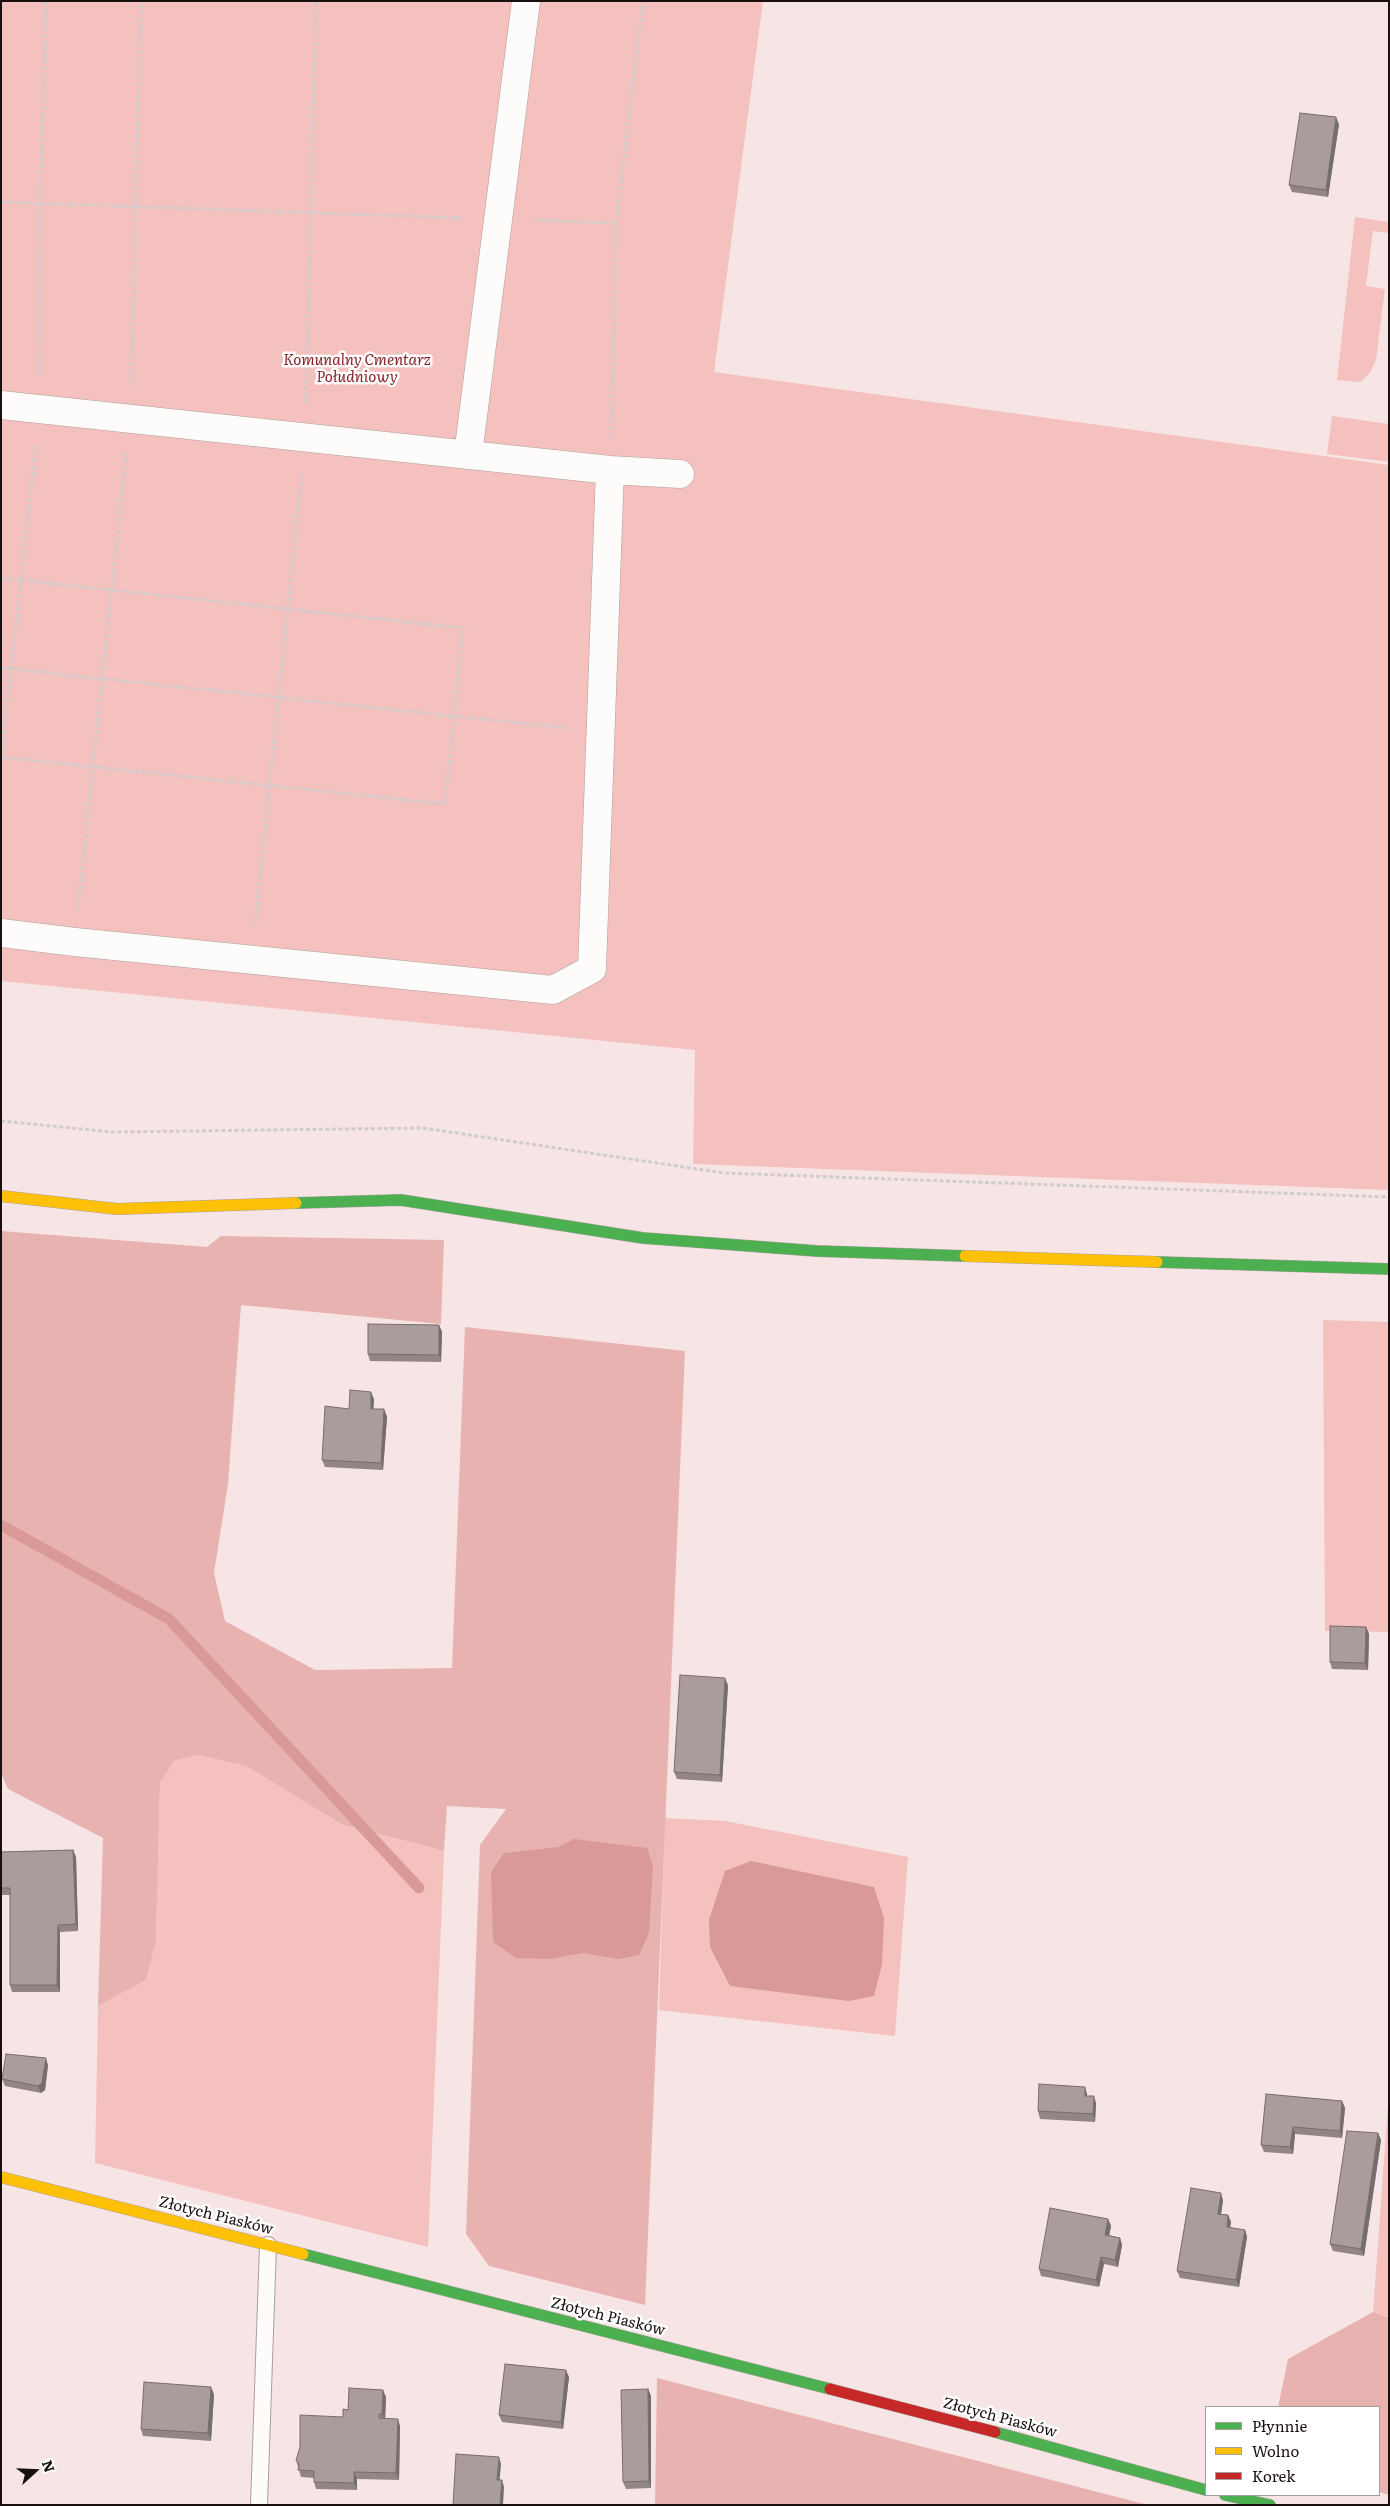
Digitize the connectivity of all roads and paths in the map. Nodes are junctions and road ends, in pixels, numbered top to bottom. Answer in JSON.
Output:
{"nodes":[{"id":1,"x":141,"y":1,"type":"edge"},
{"id":2,"x":316,"y":1,"type":"edge"},
{"id":3,"x":526,"y":1,"type":"edge"},
{"id":4,"x":643,"y":1,"type":"edge"},
{"id":5,"x":1,"y":202,"type":"edge"},
{"id":6,"x":134,"y":207,"type":"junction"},
{"id":7,"x":309,"y":213,"type":"junction"},
{"id":8,"x":498,"y":220,"type":"junction"},
{"id":9,"x":616,"y":223,"type":"junction"},
{"id":10,"x":1,"y":404,"type":"edge"},
{"id":11,"x":130,"y":418,"type":"junction"},
{"id":12,"x":305,"y":438,"type":"junction"},
{"id":13,"x":468,"y":455,"type":"junction"},
{"id":14,"x":610,"y":470,"type":"junction"},
{"id":15,"x":680,"y":474,"type":"dead end"},
{"id":16,"x":1,"y":578,"type":"edge"},
{"id":17,"x":112,"y":590,"type":"junction"},
{"id":18,"x":288,"y":609,"type":"junction"},
{"id":19,"x":1,"y":668,"type":"edge"},
{"id":20,"x":102,"y":679,"type":"junction"},
{"id":21,"x":280,"y":697,"type":"junction"},
{"id":22,"x":454,"y":716,"type":"junction"},
{"id":23,"x":600,"y":731,"type":"junction"},
{"id":24,"x":1,"y":757,"type":"edge"},
{"id":25,"x":92,"y":767,"type":"junction"},
{"id":26,"x":270,"y":786,"type":"junction"},
{"id":27,"x":1,"y":933,"type":"edge"},
{"id":28,"x":75,"y":942,"type":"junction"},
{"id":29,"x":252,"y":958,"type":"junction"},
{"id":30,"x":1,"y":1121,"type":"edge"},
{"id":31,"x":1,"y":1196,"type":"edge"},
{"id":32,"x":1389,"y":1197,"type":"edge"},
{"id":33,"x":1389,"y":1269,"type":"edge"},
{"id":34,"x":1,"y":2177,"type":"edge"},
{"id":35,"x":268,"y":2245,"type":"junction"},
{"id":36,"x":1205,"y":2490,"type":"edge"},
{"id":37,"x":1230,"y":2496,"type":"edge"},
{"id":38,"x":258,"y":2505,"type":"edge"},
{"id":39,"x":1270,"y":2505,"type":"edge"}],
"edges":[{"from":1,"to":6,"type":"path"},
{"from":2,"to":7,"type":"path"},
{"from":3,"to":8,"type":"street"},
{"from":4,"to":9,"type":"path"},
{"from":5,"to":6,"type":"path"},
{"from":6,"to":7,"type":"path"},
{"from":6,"to":11,"type":"path"},
{"from":7,"to":8,"type":"path"},
{"from":7,"to":12,"type":"path"},
{"from":8,"to":9,"type":"path"},
{"from":8,"to":13,"type":"street"},
{"from":9,"to":14,"type":"path"},
{"from":10,"to":11,"type":"street"},
{"from":11,"to":12,"type":"street"},
{"from":11,"to":17,"type":"path"},
{"from":12,"to":13,"type":"street"},
{"from":12,"to":18,"type":"path"},
{"from":13,"to":14,"type":"street"},
{"from":14,"to":15,"type":"street"},
{"from":14,"to":23,"type":"street"},
{"from":16,"to":17,"type":"path"},
{"from":17,"to":18,"type":"path"},
{"from":17,"to":20,"type":"path"},
{"from":18,"to":21,"type":"path"},
{"from":18,"to":22,"type":"path"},
{"from":19,"to":20,"type":"path"},
{"from":20,"to":21,"type":"path"},
{"from":20,"to":25,"type":"path"},
{"from":21,"to":22,"type":"path"},
{"from":21,"to":26,"type":"path"},
{"from":22,"to":23,"type":"path"},
{"from":22,"to":26,"type":"path"},
{"from":23,"to":29,"type":"street"},
{"from":24,"to":25,"type":"path"},
{"from":25,"to":26,"type":"path"},
{"from":25,"to":28,"type":"path"},
{"from":26,"to":29,"type":"path"},
{"from":27,"to":28,"type":"street"},
{"from":28,"to":29,"type":"street"},
{"from":30,"to":32,"type":"path"},
{"from":31,"to":33,"type":"street"},
{"from":34,"to":35,"type":"street","name":"Złotych Piasków"},
{"from":35,"to":36,"type":"street","name":"Złotych Piasków"},
{"from":35,"to":38,"type":"lane"},
{"from":37,"to":39,"type":"street"}]}
